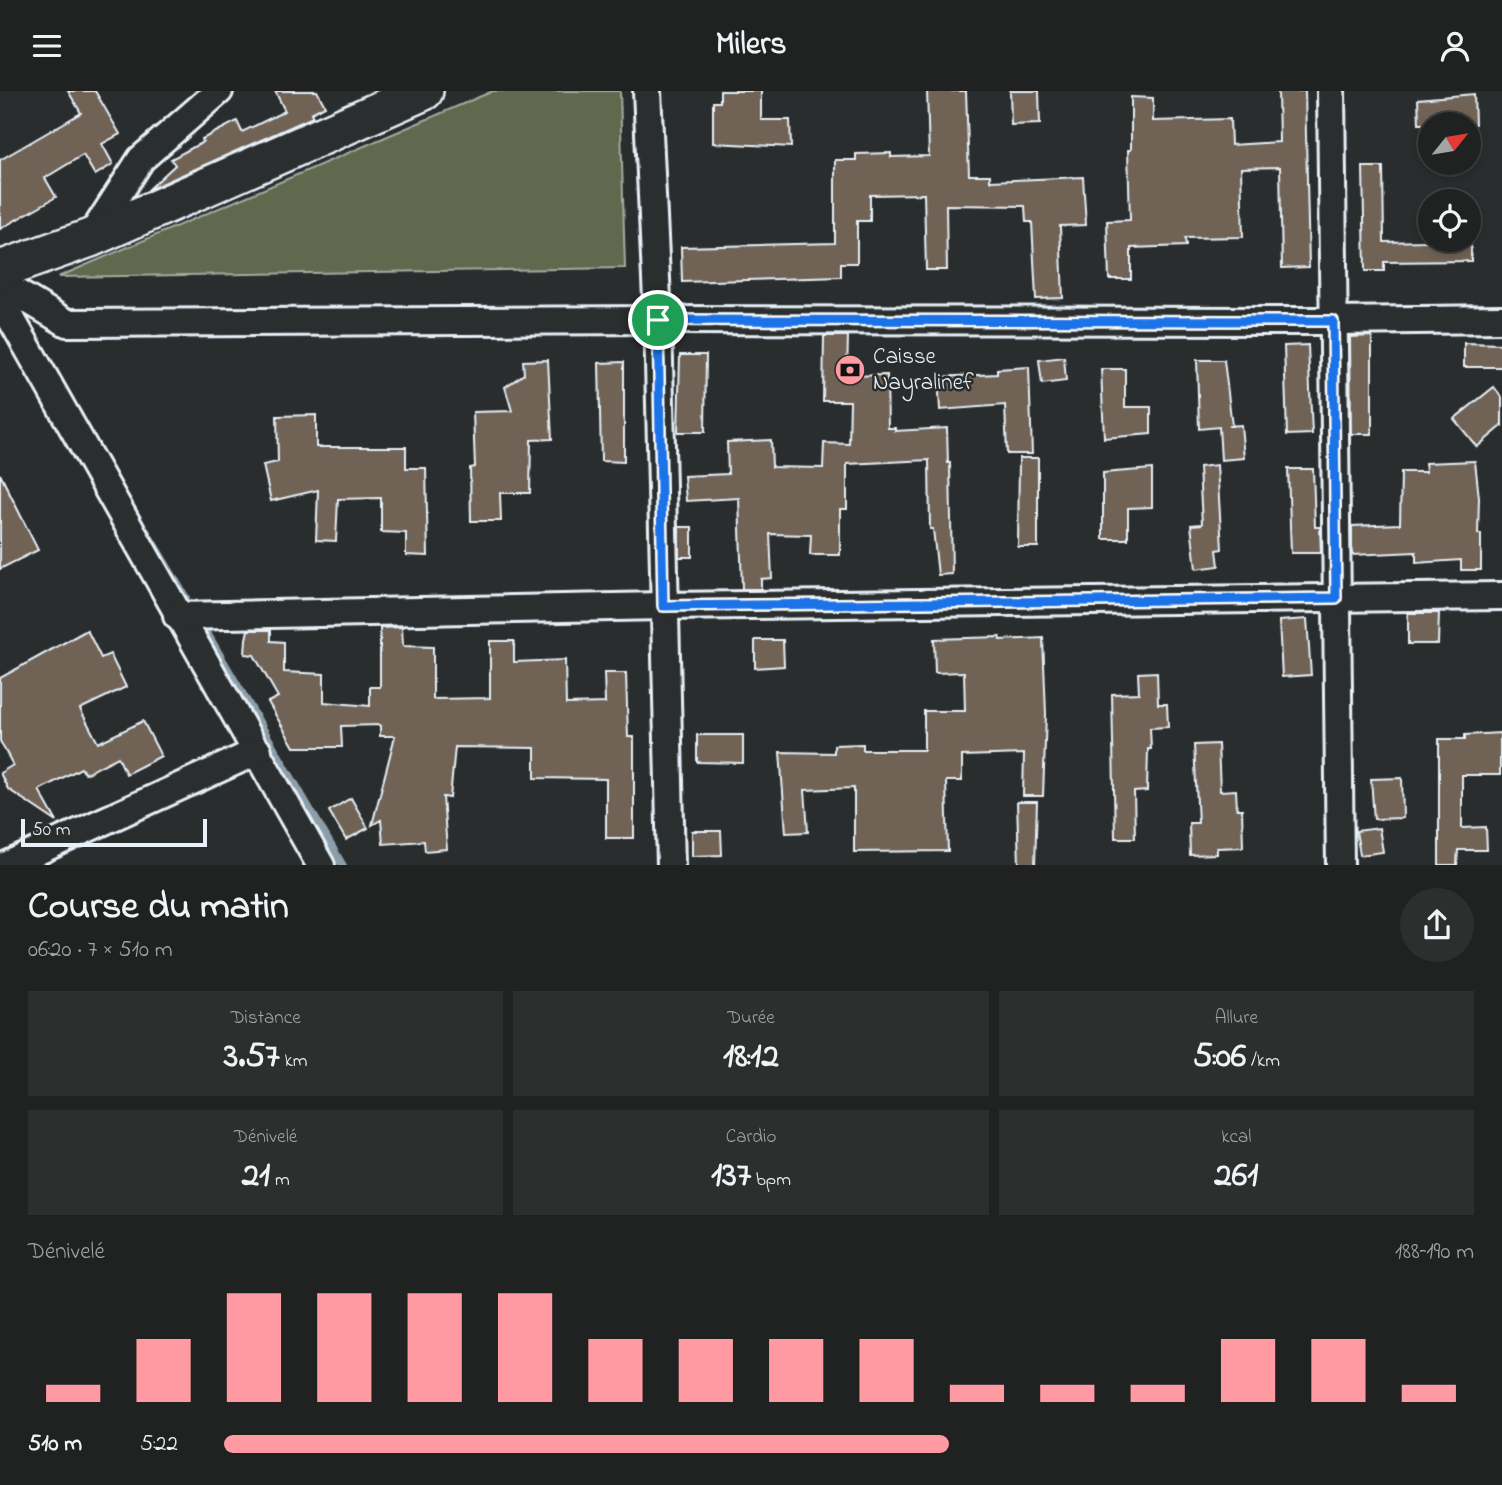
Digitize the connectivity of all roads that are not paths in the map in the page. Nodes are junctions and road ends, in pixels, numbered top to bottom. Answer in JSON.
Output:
{"nodes":[{"id":1,"x":219,"y":91,"type":"edge"},
{"id":2,"x":424,"y":91,"type":"edge"},
{"id":3,"x":647,"y":91,"type":"edge"},
{"id":4,"x":1331,"y":91,"type":"edge"},
{"id":5,"x":90,"y":238,"type":"junction"},
{"id":6,"x":0,"y":270,"type":"edge"},
{"id":7,"x":0,"y":283,"type":"edge"},
{"id":8,"x":0,"y":299,"type":"edge"},
{"id":9,"x":1502,"y":319,"type":"edge"},
{"id":10,"x":658,"y":320,"type":"junction"},
{"id":11,"x":1333,"y":321,"type":"junction"},
{"id":12,"x":1502,"y":596,"type":"edge"},
{"id":13,"x":1336,"y":598,"type":"junction"},
{"id":14,"x":663,"y":606,"type":"junction"},
{"id":15,"x":177,"y":615,"type":"junction"},
{"id":16,"x":258,"y":751,"type":"junction"},
{"id":17,"x":7,"y":865,"type":"edge"},
{"id":18,"x":320,"y":865,"type":"edge"},
{"id":19,"x":671,"y":865,"type":"edge"},
{"id":20,"x":1340,"y":865,"type":"edge"}],
"edges":[{"from":1,"to":5,"type":"street"},
{"from":2,"to":5,"type":"main road"},
{"from":3,"to":10,"type":"street"},
{"from":4,"to":11,"type":"street"},
{"from":5,"to":6,"type":"main road"},
{"from":7,"to":10,"type":"street"},
{"from":8,"to":15,"type":"street"},
{"from":9,"to":11,"type":"street"},
{"from":10,"to":11,"type":"street"},
{"from":10,"to":14,"type":"street"},
{"from":11,"to":13,"type":"street"},
{"from":12,"to":13,"type":"street"},
{"from":13,"to":14,"type":"street"},
{"from":13,"to":20,"type":"street"},
{"from":14,"to":15,"type":"street"},
{"from":14,"to":19,"type":"street"},
{"from":15,"to":16,"type":"street"},
{"from":16,"to":17,"type":"street"},
{"from":16,"to":18,"type":"street"}]}
